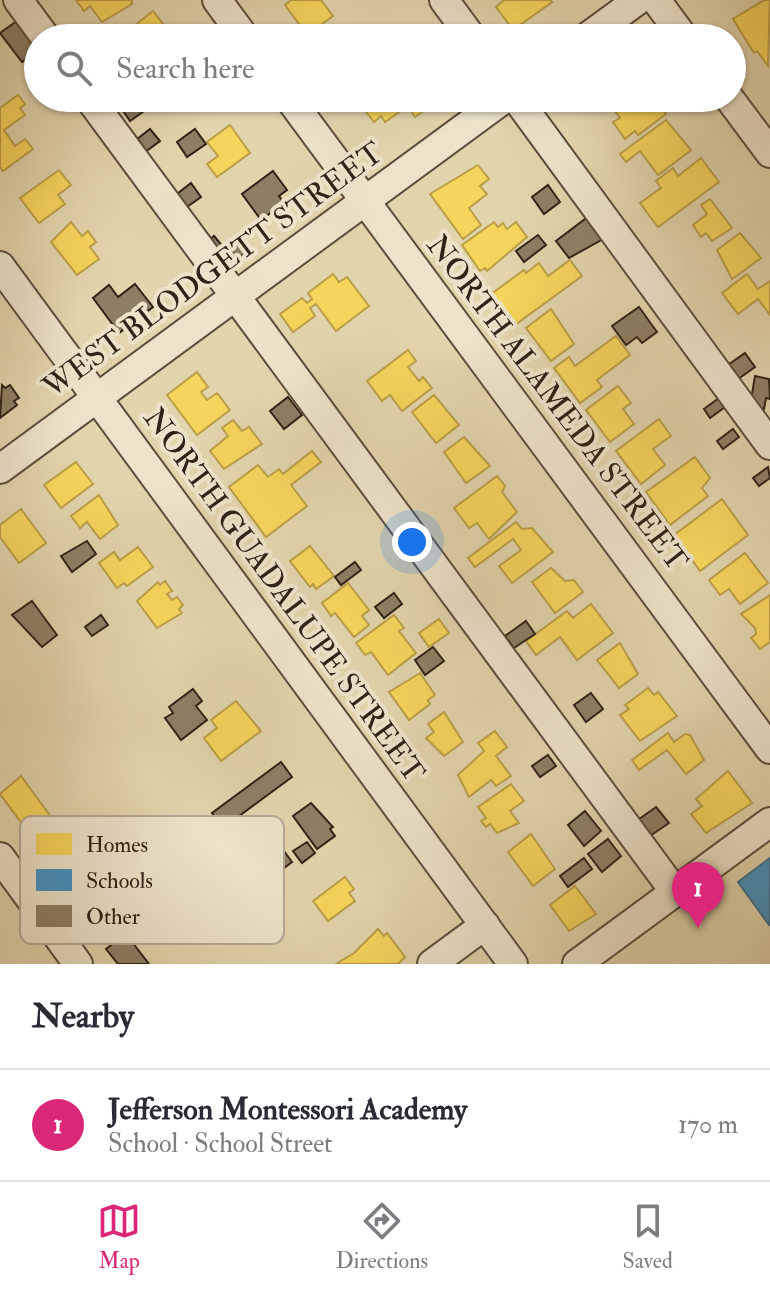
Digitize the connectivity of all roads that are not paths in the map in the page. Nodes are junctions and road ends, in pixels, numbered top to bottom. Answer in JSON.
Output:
{"nodes":[{"id":1,"x":18,"y":0,"type":"edge"},
{"id":2,"x":217,"y":0,"type":"edge"},
{"id":3,"x":444,"y":0,"type":"edge"},
{"id":4,"x":638,"y":0,"type":"edge"},
{"id":5,"x":656,"y":0,"type":"edge"},
{"id":6,"x":36,"y":24,"type":"edge"},
{"id":7,"x":235,"y":24,"type":"edge"},
{"id":8,"x":462,"y":24,"type":"edge"},
{"id":9,"x":605,"y":24,"type":"edge"},
{"id":10,"x":674,"y":24,"type":"edge"},
{"id":11,"x":99,"y":112,"type":"edge"},
{"id":12,"x":299,"y":112,"type":"edge"},
{"id":13,"x":486,"y":112,"type":"edge"},
{"id":14,"x":526,"y":112,"type":"edge"},
{"id":15,"x":739,"y":112,"type":"edge"},
{"id":16,"x":770,"y":153,"type":"edge"},
{"id":17,"x":364,"y":201,"type":"junction"},
{"id":18,"x":0,"y":266,"type":"edge"},
{"id":19,"x":233,"y":296,"type":"junction"},
{"id":20,"x":97,"y":397,"type":"junction"},
{"id":21,"x":770,"y":445,"type":"edge"},
{"id":22,"x":0,"y":469,"type":"edge"},
{"id":23,"x":770,"y":749,"type":"edge"},
{"id":24,"x":770,"y":822,"type":"edge"},
{"id":25,"x":0,"y":857,"type":"edge"},
{"id":26,"x":20,"y":884,"type":"edge"},
{"id":27,"x":675,"y":892,"type":"junction"},
{"id":28,"x":485,"y":925,"type":"junction"},
{"id":29,"x":63,"y":944,"type":"edge"},
{"id":30,"x":78,"y":964,"type":"edge"},
{"id":31,"x":432,"y":964,"type":"edge"},
{"id":32,"x":513,"y":964,"type":"edge"},
{"id":33,"x":577,"y":964,"type":"edge"}],
"edges":[{"from":1,"to":6,"type":"street"},
{"from":2,"to":7,"type":"street"},
{"from":3,"to":8,"type":"street"},
{"from":4,"to":9,"type":"street"},
{"from":5,"to":10,"type":"street"},
{"from":11,"to":19,"type":"street"},
{"from":12,"to":17,"type":"street","name":"NORTH ALAMEDA STREET"},
{"from":13,"to":17,"type":"street","name":"WEST BLODGETT STREET"},
{"from":14,"to":21,"type":"street"},
{"from":15,"to":16,"type":"street"},
{"from":17,"to":19,"type":"street","name":"WEST BLODGETT STREET"},
{"from":17,"to":23,"type":"street","name":"NORTH ALAMEDA STREET"},
{"from":18,"to":20,"type":"street","name":"NORTH GUADALUPE STREET"},
{"from":19,"to":20,"type":"street","name":"WEST BLODGETT STREET"},
{"from":19,"to":27,"type":"street"},
{"from":20,"to":22,"type":"street","name":"WEST BLODGETT STREET"},
{"from":20,"to":28,"type":"street","name":"NORTH GUADALUPE STREET"},
{"from":24,"to":27,"type":"street"},
{"from":25,"to":26,"type":"street"},
{"from":27,"to":33,"type":"street"},
{"from":28,"to":31,"type":"street"},
{"from":28,"to":32,"type":"street","name":"NORTH GUADALUPE STREET"},
{"from":29,"to":30,"type":"street"}]}
